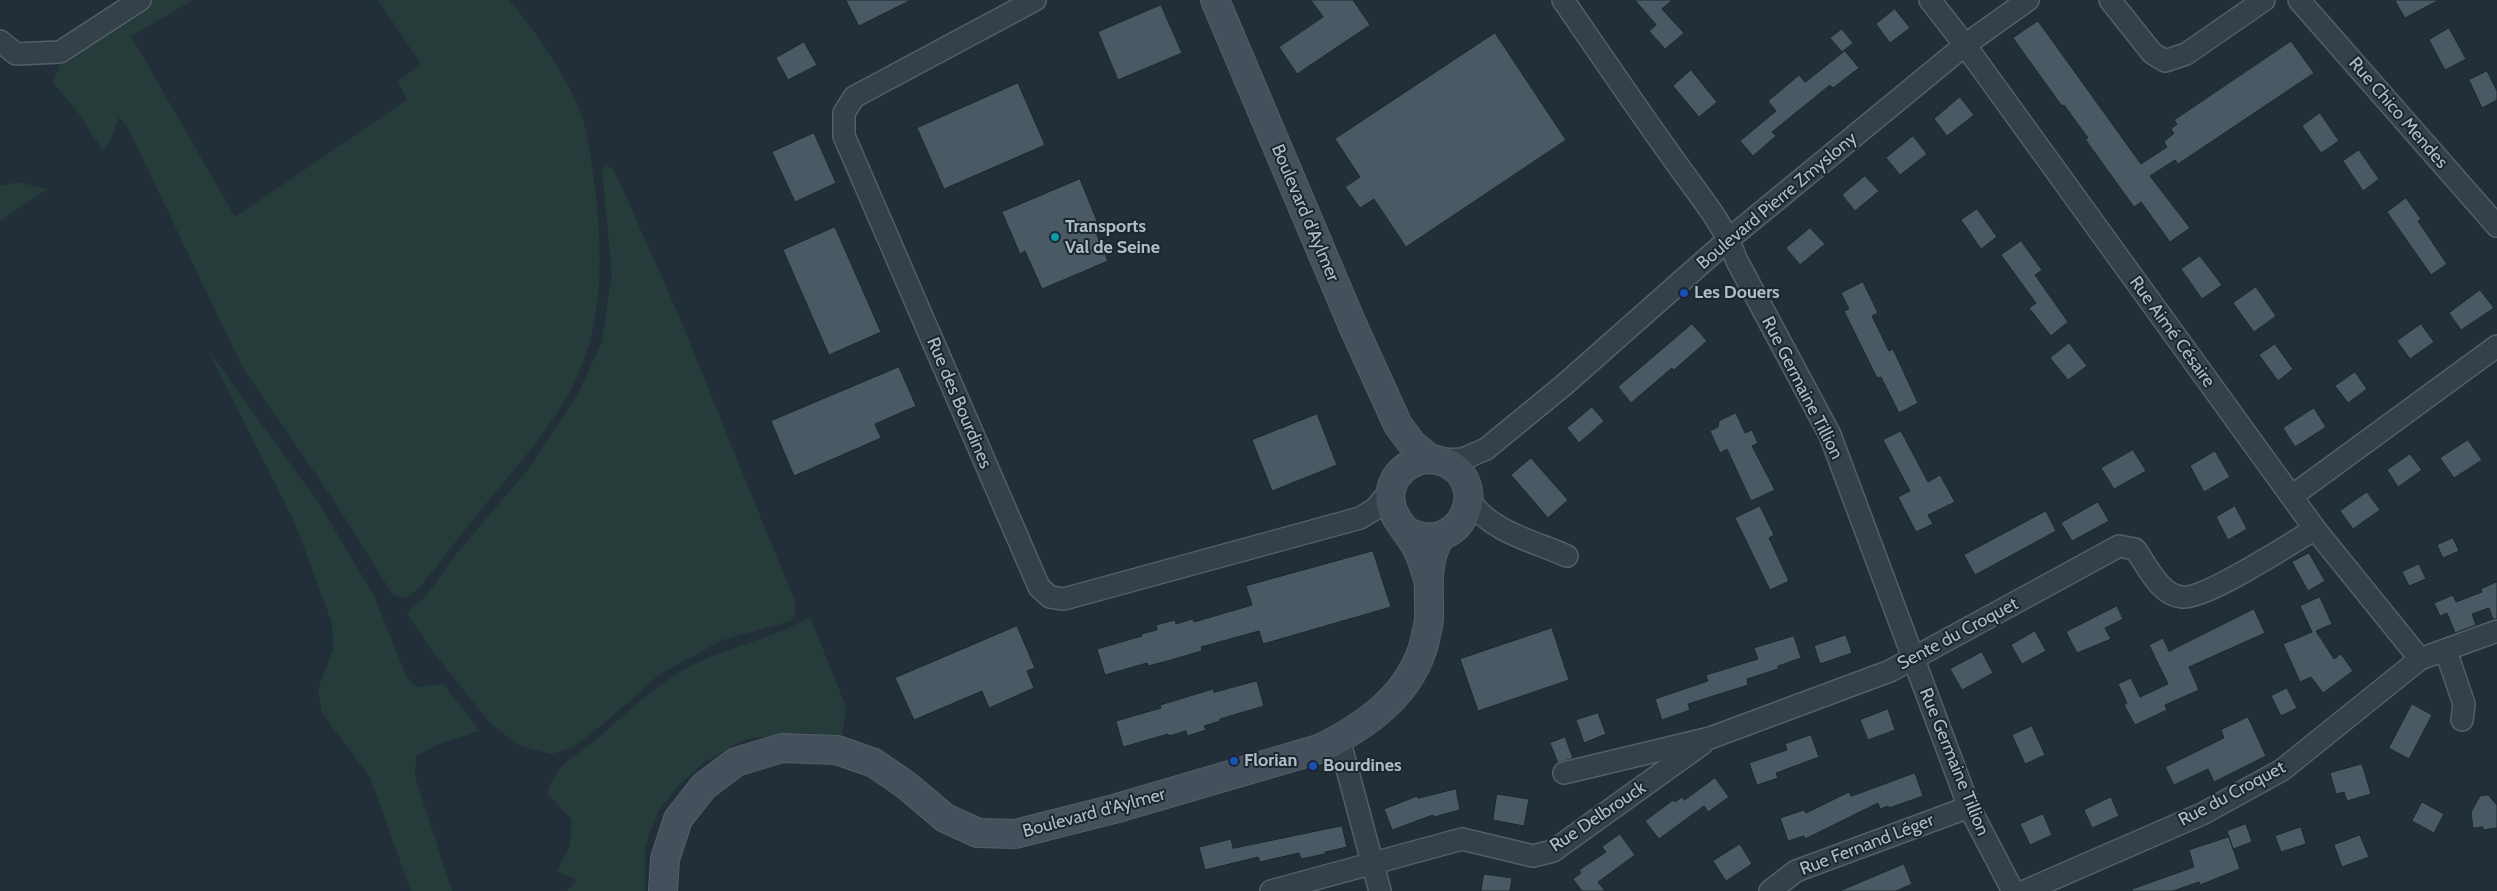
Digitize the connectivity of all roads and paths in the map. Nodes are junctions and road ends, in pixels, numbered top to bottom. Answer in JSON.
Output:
{"nodes":[{"id":1,"x":140,"y":0,"type":"edge"},
{"id":2,"x":1035,"y":0,"type":"edge"},
{"id":3,"x":1215,"y":0,"type":"edge"},
{"id":4,"x":1563,"y":0,"type":"edge"},
{"id":5,"x":1930,"y":0,"type":"edge"},
{"id":6,"x":2028,"y":0,"type":"edge"},
{"id":7,"x":2110,"y":0,"type":"edge"},
{"id":8,"x":2264,"y":0,"type":"edge"},
{"id":9,"x":2299,"y":0,"type":"edge"},
{"id":10,"x":0,"y":42,"type":"edge"},
{"id":11,"x":1965,"y":45,"type":"junction"},
{"id":12,"x":2497,"y":226,"type":"edge"},
{"id":13,"x":1729,"y":239,"type":"junction"},
{"id":14,"x":2497,"y":346,"type":"edge"},
{"id":15,"x":1398,"y":426,"type":"junction"},
{"id":16,"x":1486,"y":449,"type":"junction"},
{"id":17,"x":1435,"y":460,"type":"junction"},
{"id":18,"x":1395,"y":482,"type":"junction"},
{"id":19,"x":1467,"y":492,"type":"junction"},
{"id":20,"x":2292,"y":496,"type":"junction"},
{"id":21,"x":1360,"y":518,"type":"junction"},
{"id":22,"x":1501,"y":528,"type":"junction"},
{"id":23,"x":1404,"y":529,"type":"junction"},
{"id":24,"x":2315,"y":529,"type":"junction"},
{"id":25,"x":1449,"y":532,"type":"junction"},
{"id":26,"x":1567,"y":556,"type":"dead end"},
{"id":27,"x":1428,"y":579,"type":"junction"},
{"id":28,"x":2497,"y":631,"type":"edge"},
{"id":29,"x":2446,"y":651,"type":"junction"},
{"id":30,"x":1913,"y":658,"type":"junction"},
{"id":31,"x":2420,"y":659,"type":"junction"},
{"id":32,"x":2462,"y":720,"type":"dead end"},
{"id":33,"x":1710,"y":738,"type":"junction"},
{"id":34,"x":1339,"y":739,"type":"junction"},
{"id":35,"x":1564,"y":773,"type":"dead end"},
{"id":36,"x":1969,"y":807,"type":"junction"},
{"id":37,"x":1373,"y":863,"type":"junction"},
{"id":38,"x":663,"y":891,"type":"edge"},
{"id":39,"x":1272,"y":891,"type":"edge"},
{"id":40,"x":1380,"y":891,"type":"edge"},
{"id":41,"x":1770,"y":891,"type":"edge"},
{"id":42,"x":2013,"y":891,"type":"edge"},
{"id":43,"x":2025,"y":891,"type":"edge"}],
"edges":[{"from":1,"to":10,"type":"street"},
{"from":2,"to":21,"type":"street","name":"Rue des Bourdines"},
{"from":3,"to":15,"type":"street","name":"Boulevard d'Aylmer"},
{"from":4,"to":13,"type":"street","name":"Rue Germaine Tillion"},
{"from":5,"to":11,"type":"street","name":"Rue Aimé Césaire"},
{"from":6,"to":11,"type":"street","name":"Boulevard Pierre Zmyslony"},
{"from":7,"to":8,"type":"street"},
{"from":9,"to":12,"type":"street","name":"Rue Chico Mendes"},
{"from":11,"to":13,"type":"street","name":"Boulevard Pierre Zmyslony"},
{"from":11,"to":20,"type":"street","name":"Rue Aimé Césaire"},
{"from":13,"to":16,"type":"street","name":"Boulevard Pierre Zmyslony"},
{"from":13,"to":30,"type":"street","name":"Rue Germaine Tillion"},
{"from":14,"to":20,"type":"street"},
{"from":15,"to":17,"type":"street","name":"Boulevard d'Aylmer"},
{"from":15,"to":18,"type":"street","name":"Boulevard d'Aylmer"},
{"from":16,"to":17,"type":"street","name":"Boulevard Pierre Zmyslony"},
{"from":16,"to":19,"type":"street","name":"Boulevard Pierre Zmyslony"},
{"from":17,"to":18,"type":"street"},
{"from":17,"to":19,"type":"street"},
{"from":18,"to":21,"type":"street","name":"Rue des Bourdines"},
{"from":18,"to":23,"type":"street"},
{"from":19,"to":22,"type":"street"},
{"from":19,"to":25,"type":"street"},
{"from":20,"to":24,"type":"street","name":"Rue Aimé Césaire"},
{"from":21,"to":23,"type":"street","name":"Rue des Bourdines"},
{"from":22,"to":25,"type":"street"},
{"from":22,"to":26,"type":"street"},
{"from":23,"to":25,"type":"street"},
{"from":23,"to":27,"type":"street","name":"Boulevard d'Aylmer"},
{"from":24,"to":30,"type":"street","name":"Sente du Croquet"},
{"from":24,"to":31,"type":"street","name":"Rue Aimé Césaire"},
{"from":25,"to":27,"type":"street","name":"Boulevard d'Aylmer"},
{"from":27,"to":34,"type":"street","name":"Boulevard d'Aylmer"},
{"from":28,"to":29,"type":"street","name":"Rue du Croquet"},
{"from":29,"to":31,"type":"street","name":"Rue du Croquet"},
{"from":29,"to":32,"type":"street"},
{"from":30,"to":33,"type":"street","name":"Sente du Croquet"},
{"from":30,"to":36,"type":"street","name":"Rue Germaine Tillion"},
{"from":31,"to":43,"type":"street","name":"Rue du Croquet"},
{"from":33,"to":35,"type":"street","name":"Sente du Croquet"},
{"from":33,"to":37,"type":"street","name":"Rue Delbrouck"},
{"from":34,"to":37,"type":"street"},
{"from":34,"to":38,"type":"street","name":"Boulevard d'Aylmer"},
{"from":36,"to":41,"type":"street","name":"Rue Fernand Léger"},
{"from":36,"to":42,"type":"street","name":"Rue Germaine Tillion"},
{"from":37,"to":39,"type":"street","name":"Rue Delbrouck"},
{"from":37,"to":40,"type":"street"}]}
